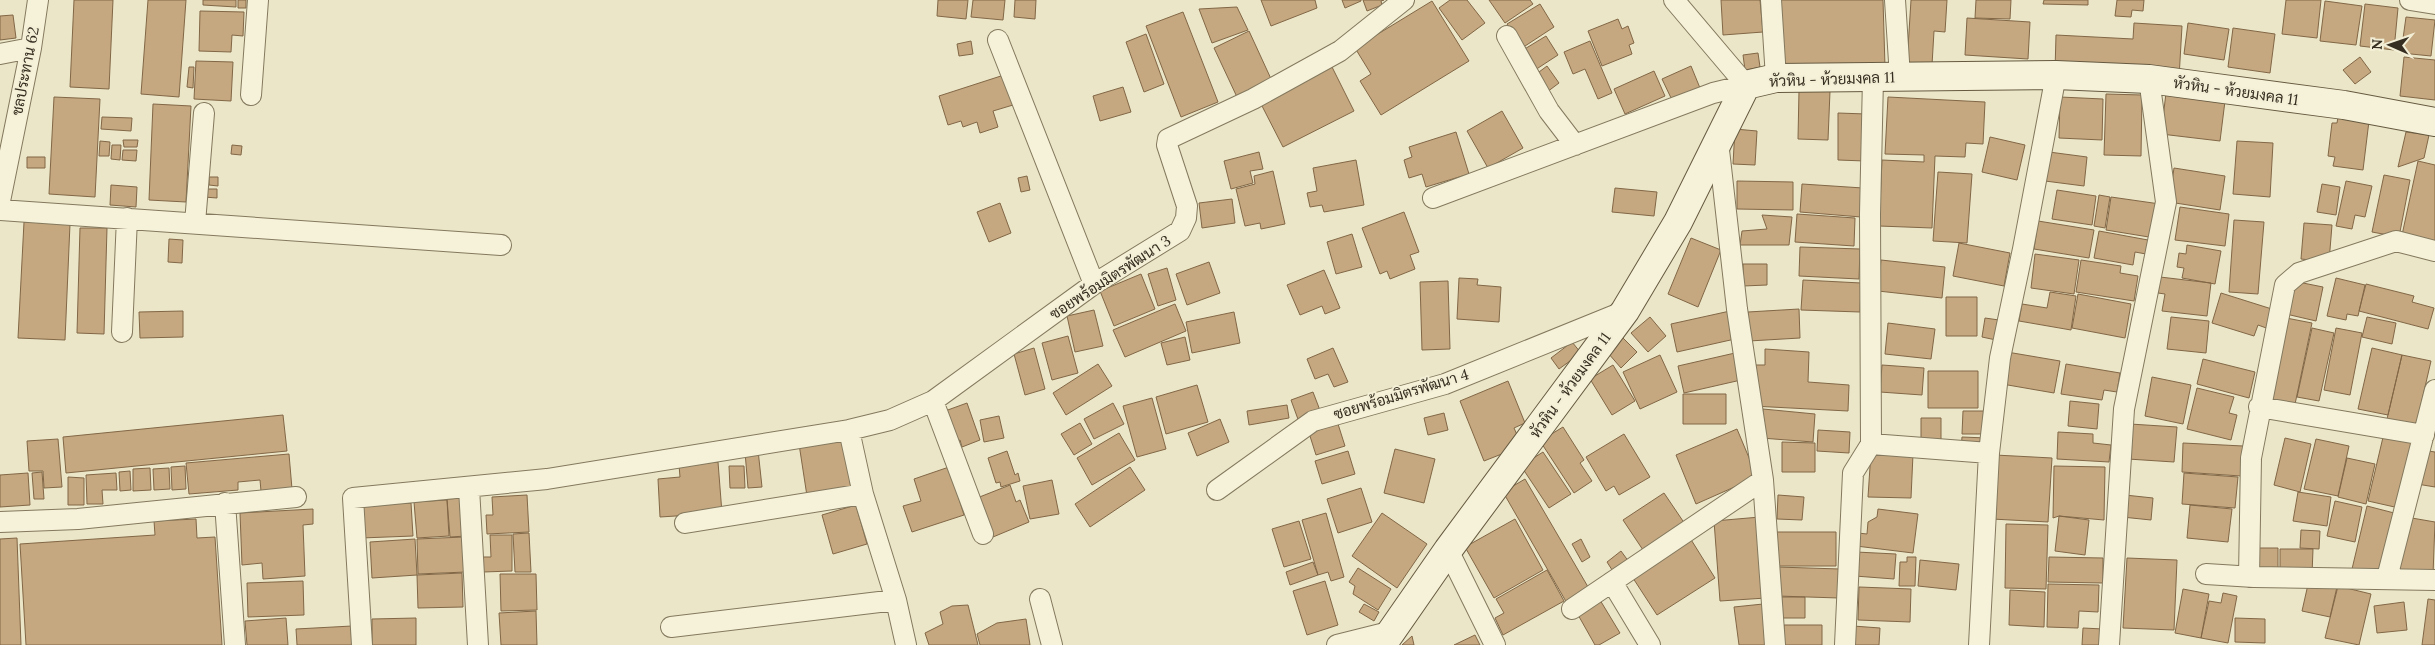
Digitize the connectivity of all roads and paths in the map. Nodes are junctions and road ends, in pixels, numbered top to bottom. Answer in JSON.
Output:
{"nodes":[{"id":1,"x":38,"y":0,"type":"edge"},
{"id":2,"x":258,"y":0,"type":"edge"},
{"id":3,"x":1404,"y":0,"type":"edge"},
{"id":4,"x":1674,"y":0,"type":"edge"},
{"id":5,"x":1771,"y":0,"type":"edge"},
{"id":6,"x":1895,"y":0,"type":"edge"},
{"id":7,"x":2410,"y":0,"type":"edge"},
{"id":8,"x":2435,"y":4,"type":"edge"},
{"id":9,"x":1506,"y":36,"type":"dead end"},
{"id":10,"x":998,"y":40,"type":"dead end"},
{"id":11,"x":31,"y":48,"type":"junction"},
{"id":12,"x":0,"y":54,"type":"edge"},
{"id":13,"x":2056,"y":75,"type":"junction"},
{"id":14,"x":1900,"y":77,"type":"junction"},
{"id":15,"x":1776,"y":78,"type":"junction"},
{"id":16,"x":1873,"y":78,"type":"junction"},
{"id":17,"x":2149,"y":79,"type":"junction"},
{"id":18,"x":1746,"y":86,"type":"junction"},
{"id":19,"x":251,"y":95,"type":"dead end"},
{"id":20,"x":204,"y":113,"type":"dead end"},
{"id":21,"x":2435,"y":122,"type":"edge"},
{"id":22,"x":1718,"y":138,"type":"junction"},
{"id":23,"x":1575,"y":145,"type":"junction"},
{"id":24,"x":1433,"y":198,"type":"dead end"},
{"id":25,"x":0,"y":201,"type":"edge"},
{"id":26,"x":0,"y":210,"type":"edge"},
{"id":27,"x":127,"y":218,"type":"junction"},
{"id":28,"x":195,"y":223,"type":"junction"},
{"id":29,"x":501,"y":245,"type":"dead end"},
{"id":30,"x":2435,"y":251,"type":"edge"},
{"id":31,"x":1094,"y":284,"type":"junction"},
{"id":32,"x":1625,"y":311,"type":"junction"},
{"id":33,"x":122,"y":332,"type":"dead end"},
{"id":34,"x":2435,"y":390,"type":"edge"},
{"id":35,"x":933,"y":401,"type":"junction"},
{"id":36,"x":2259,"y":406,"type":"junction"},
{"id":37,"x":849,"y":430,"type":"junction"},
{"id":38,"x":2424,"y":435,"type":"junction"},
{"id":39,"x":1871,"y":444,"type":"junction"},
{"id":40,"x":1989,"y":453,"type":"junction"},
{"id":41,"x":1763,"y":480,"type":"junction"},
{"id":42,"x":469,"y":488,"type":"junction"},
{"id":43,"x":1217,"y":490,"type":"dead end"},
{"id":44,"x":863,"y":494,"type":"junction"},
{"id":45,"x":296,"y":497,"type":"dead end"},
{"id":46,"x":225,"y":503,"type":"junction"},
{"id":47,"x":0,"y":522,"type":"edge"},
{"id":48,"x":685,"y":523,"type":"dead end"},
{"id":49,"x":983,"y":534,"type":"dead end"},
{"id":50,"x":1448,"y":550,"type":"junction"},
{"id":51,"x":2206,"y":574,"type":"dead end"},
{"id":52,"x":2249,"y":577,"type":"junction"},
{"id":53,"x":2387,"y":578,"type":"junction"},
{"id":54,"x":2435,"y":580,"type":"edge"},
{"id":55,"x":1612,"y":582,"type":"junction"},
{"id":56,"x":896,"y":600,"type":"junction"},
{"id":57,"x":1040,"y":600,"type":"dead end"},
{"id":58,"x":1572,"y":609,"type":"dead end"},
{"id":59,"x":671,"y":627,"type":"dead end"},
{"id":60,"x":1385,"y":639,"type":"edge"},
{"id":61,"x":235,"y":645,"type":"edge"},
{"id":62,"x":362,"y":645,"type":"edge"},
{"id":63,"x":478,"y":645,"type":"edge"},
{"id":64,"x":906,"y":645,"type":"edge"},
{"id":65,"x":1052,"y":645,"type":"edge"},
{"id":66,"x":1337,"y":645,"type":"edge"},
{"id":67,"x":1495,"y":645,"type":"edge"},
{"id":68,"x":1650,"y":645,"type":"edge"},
{"id":69,"x":1775,"y":645,"type":"edge"},
{"id":70,"x":1846,"y":645,"type":"edge"},
{"id":71,"x":1978,"y":645,"type":"edge"},
{"id":72,"x":2109,"y":645,"type":"edge"}],
"edges":[{"from":1,"to":11,"type":"street","name":"ชลประทาน 62"},
{"from":2,"to":19,"type":"street"},
{"from":3,"to":31,"type":"street","name":"ซอยพร้อมมิตรพัฒนา 3"},
{"from":4,"to":18,"type":"street"},
{"from":5,"to":15,"type":"street"},
{"from":6,"to":14,"type":"street"},
{"from":7,"to":8,"type":"street"},
{"from":9,"to":23,"type":"street"},
{"from":10,"to":31,"type":"street"},
{"from":11,"to":12,"type":"street"},
{"from":11,"to":25,"type":"street","name":"ชลประทาน 62"},
{"from":13,"to":14,"type":"street","name":"หัวหิน - ห้วยมงคล 11"},
{"from":13,"to":17,"type":"street","name":"หัวหิน - ห้วยมงคล 11"},
{"from":13,"to":40,"type":"street"},
{"from":14,"to":16,"type":"street","name":"หัวหิน - ห้วยมงคล 11"},
{"from":15,"to":16,"type":"street","name":"หัวหิน - ห้วยมงคล 11"},
{"from":15,"to":18,"type":"street","name":"หัวหิน - ห้วยมงคล 11"},
{"from":16,"to":39,"type":"street"},
{"from":17,"to":21,"type":"street","name":"หัวหิน - ห้วยมงคล 11"},
{"from":17,"to":72,"type":"street"},
{"from":18,"to":22,"type":"street","name":"หัวหิน - ห้วยมงคล 11"},
{"from":18,"to":23,"type":"street"},
{"from":20,"to":28,"type":"street"},
{"from":22,"to":32,"type":"street","name":"หัวหิน - ห้วยมงคล 11"},
{"from":22,"to":41,"type":"street"},
{"from":23,"to":24,"type":"street"},
{"from":26,"to":27,"type":"street"},
{"from":27,"to":28,"type":"street"},
{"from":27,"to":33,"type":"street"},
{"from":28,"to":29,"type":"street"},
{"from":30,"to":36,"type":"street"},
{"from":31,"to":35,"type":"street","name":"ซอยพร้อมมิตรพัฒนา 3"},
{"from":32,"to":43,"type":"street","name":"ซอยพร้อมมิตรพัฒนา 4"},
{"from":32,"to":50,"type":"street","name":"หัวหิน - ห้วยมงคล 11"},
{"from":34,"to":38,"type":"street"},
{"from":35,"to":37,"type":"street","name":"ซอยพร้อมมิตรพัฒนา 3"},
{"from":35,"to":49,"type":"street"},
{"from":36,"to":38,"type":"street"},
{"from":36,"to":52,"type":"street"},
{"from":37,"to":42,"type":"street","name":"ซอยพร้อมมิตรพัฒนา 3"},
{"from":37,"to":44,"type":"street"},
{"from":38,"to":53,"type":"street"},
{"from":39,"to":40,"type":"street"},
{"from":39,"to":70,"type":"street"},
{"from":40,"to":71,"type":"street"},
{"from":41,"to":55,"type":"street"},
{"from":41,"to":69,"type":"street"},
{"from":42,"to":62,"type":"street","name":"ซอยพร้อมมิตรพัฒนา 3"},
{"from":42,"to":63,"type":"street"},
{"from":44,"to":48,"type":"street"},
{"from":44,"to":56,"type":"street"},
{"from":45,"to":46,"type":"street"},
{"from":46,"to":47,"type":"street"},
{"from":46,"to":61,"type":"street"},
{"from":50,"to":60,"type":"street","name":"หัวหิน - ห้วยมงคล 11"},
{"from":50,"to":67,"type":"street"},
{"from":51,"to":52,"type":"street"},
{"from":52,"to":53,"type":"street"},
{"from":53,"to":54,"type":"street"},
{"from":55,"to":58,"type":"street"},
{"from":55,"to":68,"type":"street"},
{"from":56,"to":59,"type":"street"},
{"from":56,"to":64,"type":"street"},
{"from":57,"to":65,"type":"street"},
{"from":60,"to":66,"type":"street"}]}
